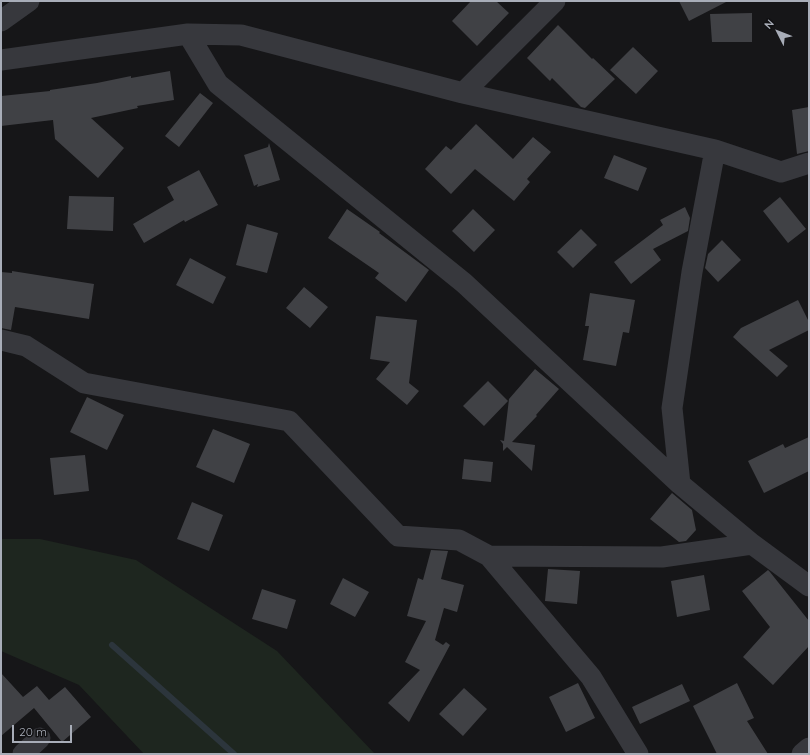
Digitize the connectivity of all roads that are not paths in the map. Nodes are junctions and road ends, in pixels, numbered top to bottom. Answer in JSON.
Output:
{"nodes":[{"id":1,"x":29,"y":1,"type":"edge"},
{"id":2,"x":555,"y":1,"type":"edge"},
{"id":3,"x":1,"y":21,"type":"edge"},
{"id":4,"x":188,"y":34,"type":"junction"},
{"id":5,"x":1,"y":60,"type":"edge"},
{"id":6,"x":463,"y":93,"type":"junction"},
{"id":7,"x":715,"y":150,"type":"junction"},
{"id":8,"x":809,"y":163,"type":"edge"},
{"id":9,"x":1,"y":340,"type":"edge"},
{"id":10,"x":680,"y":484,"type":"junction"},
{"id":11,"x":752,"y":544,"type":"junction"},
{"id":12,"x":489,"y":556,"type":"junction"},
{"id":13,"x":809,"y":586,"type":"edge"},
{"id":14,"x":40,"y":738,"type":"dead end"},
{"id":15,"x":809,"y":748,"type":"edge"},
{"id":16,"x":23,"y":754,"type":"edge"},
{"id":17,"x":638,"y":754,"type":"edge"},
{"id":18,"x":802,"y":754,"type":"edge"}],
"edges":[{"from":1,"to":3,"type":"street"},
{"from":2,"to":6,"type":"street"},
{"from":4,"to":5,"type":"street"},
{"from":4,"to":6,"type":"street"},
{"from":4,"to":10,"type":"street"},
{"from":6,"to":7,"type":"street"},
{"from":7,"to":8,"type":"street"},
{"from":7,"to":10,"type":"street"},
{"from":9,"to":12,"type":"street"},
{"from":10,"to":11,"type":"street"},
{"from":11,"to":12,"type":"street"},
{"from":11,"to":13,"type":"street"},
{"from":12,"to":17,"type":"street"},
{"from":14,"to":16,"type":"street"},
{"from":15,"to":18,"type":"street"}]}
